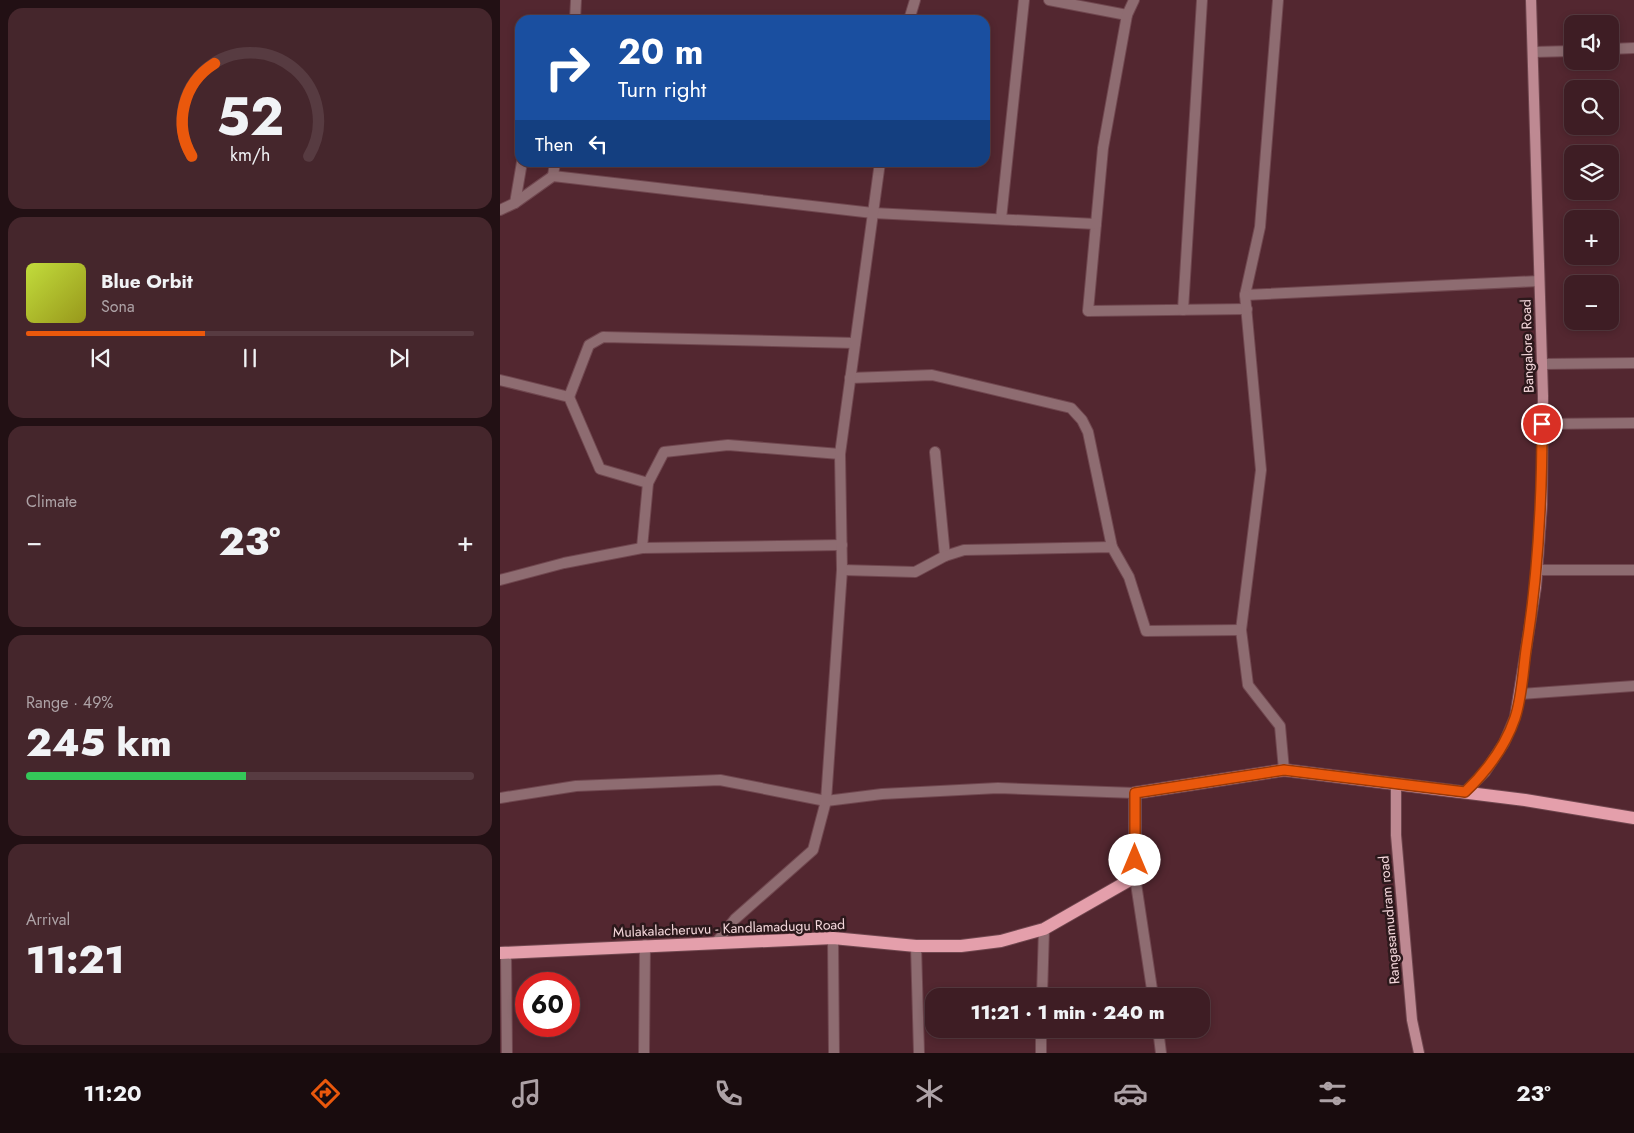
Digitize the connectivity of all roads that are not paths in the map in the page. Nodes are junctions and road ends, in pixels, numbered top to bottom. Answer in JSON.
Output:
{"nodes":[{"id":1,"x":576,"y":0,"type":"edge"},
{"id":2,"x":915,"y":0,"type":"edge"},
{"id":3,"x":1024,"y":0,"type":"edge"},
{"id":4,"x":1048,"y":0,"type":"edge"},
{"id":5,"x":1134,"y":0,"type":"edge"},
{"id":6,"x":1202,"y":0,"type":"edge"},
{"id":7,"x":1278,"y":0,"type":"edge"},
{"id":8,"x":1531,"y":0,"type":"edge"},
{"id":9,"x":575,"y":15,"type":"edge"},
{"id":10,"x":910,"y":15,"type":"edge"},
{"id":11,"x":1127,"y":15,"type":"junction"},
{"id":12,"x":1634,"y":48,"type":"edge"},
{"id":13,"x":1619,"y":49,"type":"edge"},
{"id":14,"x":1564,"y":51,"type":"edge"},
{"id":15,"x":1533,"y":52,"type":"junction"},
{"id":16,"x":521,"y":167,"type":"edge"},
{"id":17,"x":554,"y":167,"type":"edge"},
{"id":18,"x":879,"y":167,"type":"edge"},
{"id":19,"x":552,"y":176,"type":"junction"},
{"id":20,"x":516,"y":203,"type":"junction"},
{"id":21,"x":500,"y":210,"type":"edge"},
{"id":22,"x":873,"y":213,"type":"junction"},
{"id":23,"x":1001,"y":219,"type":"junction"},
{"id":24,"x":1096,"y":224,"type":"junction"},
{"id":25,"x":1539,"y":281,"type":"junction"},
{"id":26,"x":1245,"y":295,"type":"junction"},
{"id":27,"x":1247,"y":309,"type":"junction"},
{"id":28,"x":1183,"y":310,"type":"junction"},
{"id":29,"x":855,"y":343,"type":"junction"},
{"id":30,"x":1634,"y":363,"type":"edge"},
{"id":31,"x":1542,"y":364,"type":"junction"},
{"id":32,"x":850,"y":378,"type":"junction"},
{"id":33,"x":500,"y":380,"type":"edge"},
{"id":34,"x":570,"y":397,"type":"junction"},
{"id":35,"x":1634,"y":423,"type":"edge"},
{"id":36,"x":1542,"y":424,"type":"junction"},
{"id":37,"x":935,"y":452,"type":"dead end"},
{"id":38,"x":840,"y":454,"type":"junction"},
{"id":39,"x":648,"y":483,"type":"junction"},
{"id":40,"x":842,"y":545,"type":"junction"},
{"id":41,"x":1112,"y":547,"type":"junction"},
{"id":42,"x":642,"y":548,"type":"junction"},
{"id":43,"x":945,"y":556,"type":"junction"},
{"id":44,"x":842,"y":570,"type":"junction"},
{"id":45,"x":1537,"y":570,"type":"junction"},
{"id":46,"x":1634,"y":570,"type":"edge"},
{"id":47,"x":500,"y":580,"type":"edge"},
{"id":48,"x":1241,"y":630,"type":"junction"},
{"id":49,"x":1634,"y":686,"type":"edge"},
{"id":50,"x":1520,"y":694,"type":"junction"},
{"id":51,"x":1284,"y":770,"type":"junction"},
{"id":52,"x":1396,"y":784,"type":"junction"},
{"id":53,"x":1465,"y":792,"type":"junction"},
{"id":54,"x":1135,"y":793,"type":"junction"},
{"id":55,"x":500,"y":798,"type":"edge"},
{"id":56,"x":826,"y":801,"type":"junction"},
{"id":57,"x":1634,"y":818,"type":"edge"},
{"id":58,"x":1135,"y":877,"type":"junction"},
{"id":59,"x":1044,"y":929,"type":"junction"},
{"id":60,"x":833,"y":938,"type":"junction"},
{"id":61,"x":715,"y":944,"type":"junction"},
{"id":62,"x":645,"y":945,"type":"junction"},
{"id":63,"x":916,"y":946,"type":"junction"},
{"id":64,"x":503,"y":953,"type":"edge"},
{"id":65,"x":1042,"y":988,"type":"edge"},
{"id":66,"x":1152,"y":988,"type":"edge"},
{"id":67,"x":1041,"y":1038,"type":"edge"},
{"id":68,"x":1159,"y":1038,"type":"edge"},
{"id":69,"x":507,"y":1053,"type":"edge"},
{"id":70,"x":644,"y":1053,"type":"edge"},
{"id":71,"x":834,"y":1053,"type":"edge"},
{"id":72,"x":919,"y":1053,"type":"edge"},
{"id":73,"x":1041,"y":1053,"type":"edge"},
{"id":74,"x":1161,"y":1053,"type":"edge"},
{"id":75,"x":1419,"y":1053,"type":"edge"}],
"edges":[{"from":1,"to":9,"type":"street"},
{"from":2,"to":10,"type":"street"},
{"from":3,"to":23,"type":"street"},
{"from":4,"to":11,"type":"street"},
{"from":5,"to":11,"type":"street"},
{"from":6,"to":28,"type":"street"},
{"from":7,"to":26,"type":"street"},
{"from":8,"to":15,"type":"main road","name":"Bangalore Road"},
{"from":11,"to":24,"type":"street"},
{"from":12,"to":13,"type":"street"},
{"from":14,"to":15,"type":"street"},
{"from":15,"to":25,"type":"main road","name":"Bangalore Road"},
{"from":16,"to":20,"type":"street"},
{"from":17,"to":19,"type":"street"},
{"from":18,"to":22,"type":"street"},
{"from":19,"to":20,"type":"street"},
{"from":19,"to":22,"type":"street"},
{"from":20,"to":21,"type":"street"},
{"from":22,"to":23,"type":"street"},
{"from":22,"to":29,"type":"street"},
{"from":23,"to":24,"type":"street"},
{"from":24,"to":28,"type":"street"},
{"from":25,"to":26,"type":"street"},
{"from":25,"to":31,"type":"main road","name":"Bangalore Road"},
{"from":26,"to":27,"type":"street"},
{"from":27,"to":28,"type":"street"},
{"from":27,"to":48,"type":"street"},
{"from":29,"to":32,"type":"street"},
{"from":29,"to":34,"type":"street"},
{"from":30,"to":31,"type":"street"},
{"from":31,"to":36,"type":"main road","name":"Bangalore Road"},
{"from":32,"to":38,"type":"street"},
{"from":32,"to":41,"type":"street"},
{"from":33,"to":34,"type":"street"},
{"from":34,"to":39,"type":"street"},
{"from":35,"to":36,"type":"street"},
{"from":36,"to":45,"type":"main road","name":"Bangalore Road"},
{"from":37,"to":43,"type":"street"},
{"from":38,"to":39,"type":"street"},
{"from":38,"to":40,"type":"street"},
{"from":39,"to":42,"type":"street"},
{"from":40,"to":42,"type":"street"},
{"from":40,"to":44,"type":"street"},
{"from":41,"to":43,"type":"street"},
{"from":41,"to":48,"type":"street"},
{"from":42,"to":47,"type":"street"},
{"from":43,"to":44,"type":"street"},
{"from":44,"to":56,"type":"street"},
{"from":45,"to":46,"type":"street"},
{"from":45,"to":50,"type":"main road","name":"Bangalore Road"},
{"from":48,"to":51,"type":"street"},
{"from":49,"to":50,"type":"street"},
{"from":50,"to":53,"type":"main road","name":"Bangalore Road"},
{"from":51,"to":52,"type":"main road"},
{"from":51,"to":54,"type":"main road"},
{"from":52,"to":53,"type":"main road"},
{"from":52,"to":75,"type":"main road","name":"Rangasamudram road"},
{"from":53,"to":57,"type":"main road"},
{"from":54,"to":56,"type":"street"},
{"from":54,"to":58,"type":"main road"},
{"from":55,"to":56,"type":"street"},
{"from":56,"to":61,"type":"street"},
{"from":58,"to":59,"type":"main road","name":"Mulakalacheruvu - Kandlamadugu Road"},
{"from":58,"to":66,"type":"street"},
{"from":59,"to":63,"type":"main road","name":"Mulakalacheruvu - Kandlamadugu Road"},
{"from":59,"to":65,"type":"street"},
{"from":60,"to":61,"type":"main road","name":"Mulakalacheruvu - Kandlamadugu Road"},
{"from":60,"to":63,"type":"main road","name":"Mulakalacheruvu - Kandlamadugu Road"},
{"from":60,"to":71,"type":"street"},
{"from":61,"to":62,"type":"main road","name":"Mulakalacheruvu - Kandlamadugu Road"},
{"from":62,"to":64,"type":"main road","name":"Mulakalacheruvu - Kandlamadugu Road"},
{"from":62,"to":70,"type":"street"},
{"from":63,"to":72,"type":"street"},
{"from":64,"to":69,"type":"street"},
{"from":67,"to":73,"type":"street"},
{"from":68,"to":74,"type":"street"}]}
